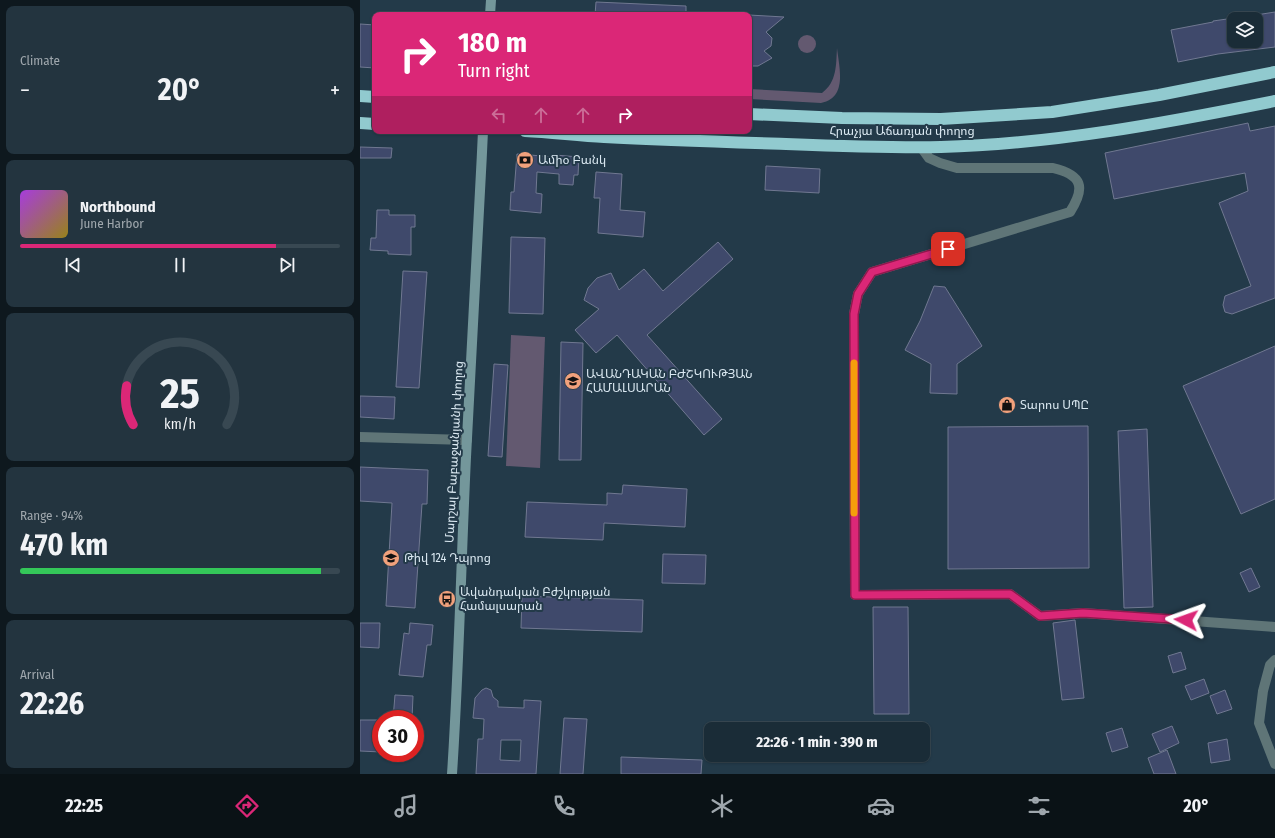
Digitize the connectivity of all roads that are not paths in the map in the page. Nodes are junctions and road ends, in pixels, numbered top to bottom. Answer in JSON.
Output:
{"nodes":[{"id":1,"x":491,"y":0,"type":"edge"},
{"id":2,"x":490,"y":12,"type":"edge"},
{"id":3,"x":1275,"y":72,"type":"edge"},
{"id":4,"x":360,"y":96,"type":"edge"},
{"id":5,"x":372,"y":97,"type":"edge"},
{"id":6,"x":1275,"y":101,"type":"edge"},
{"id":7,"x":752,"y":114,"type":"edge"},
{"id":8,"x":360,"y":123,"type":"edge"},
{"id":9,"x":372,"y":124,"type":"edge"},
{"id":10,"x":483,"y":134,"type":"edge"},
{"id":11,"x":568,"y":134,"type":"edge"},
{"id":12,"x":921,"y":147,"type":"junction"},
{"id":13,"x":360,"y":438,"type":"edge"},
{"id":14,"x":467,"y":440,"type":"junction"},
{"id":15,"x":1275,"y":627,"type":"edge"},
{"id":16,"x":1275,"y":660,"type":"edge"},
{"id":17,"x":1275,"y":764,"type":"edge"},
{"id":18,"x":452,"y":774,"type":"edge"}],
"edges":[{"from":1,"to":2,"type":"main road"},
{"from":3,"to":7,"type":"highway","name":"Հրաչյա Աճառյան փողոց"},
{"from":4,"to":5,"type":"highway"},
{"from":6,"to":12,"type":"highway","name":"Հրաչյա Աճառյան փողոց"},
{"from":8,"to":9,"type":"highway"},
{"from":10,"to":14,"type":"main road","name":"Մարշալ Բաբաջանյանի փողոց"},
{"from":11,"to":12,"type":"highway","name":"Հրաչյա Աճառյան փողոց"},
{"from":12,"to":15,"type":"street"},
{"from":13,"to":14,"type":"street"},
{"from":14,"to":18,"type":"main road","name":"Մարշալ Բաբաջանյանի փողոց"},
{"from":16,"to":17,"type":"street"}]}
